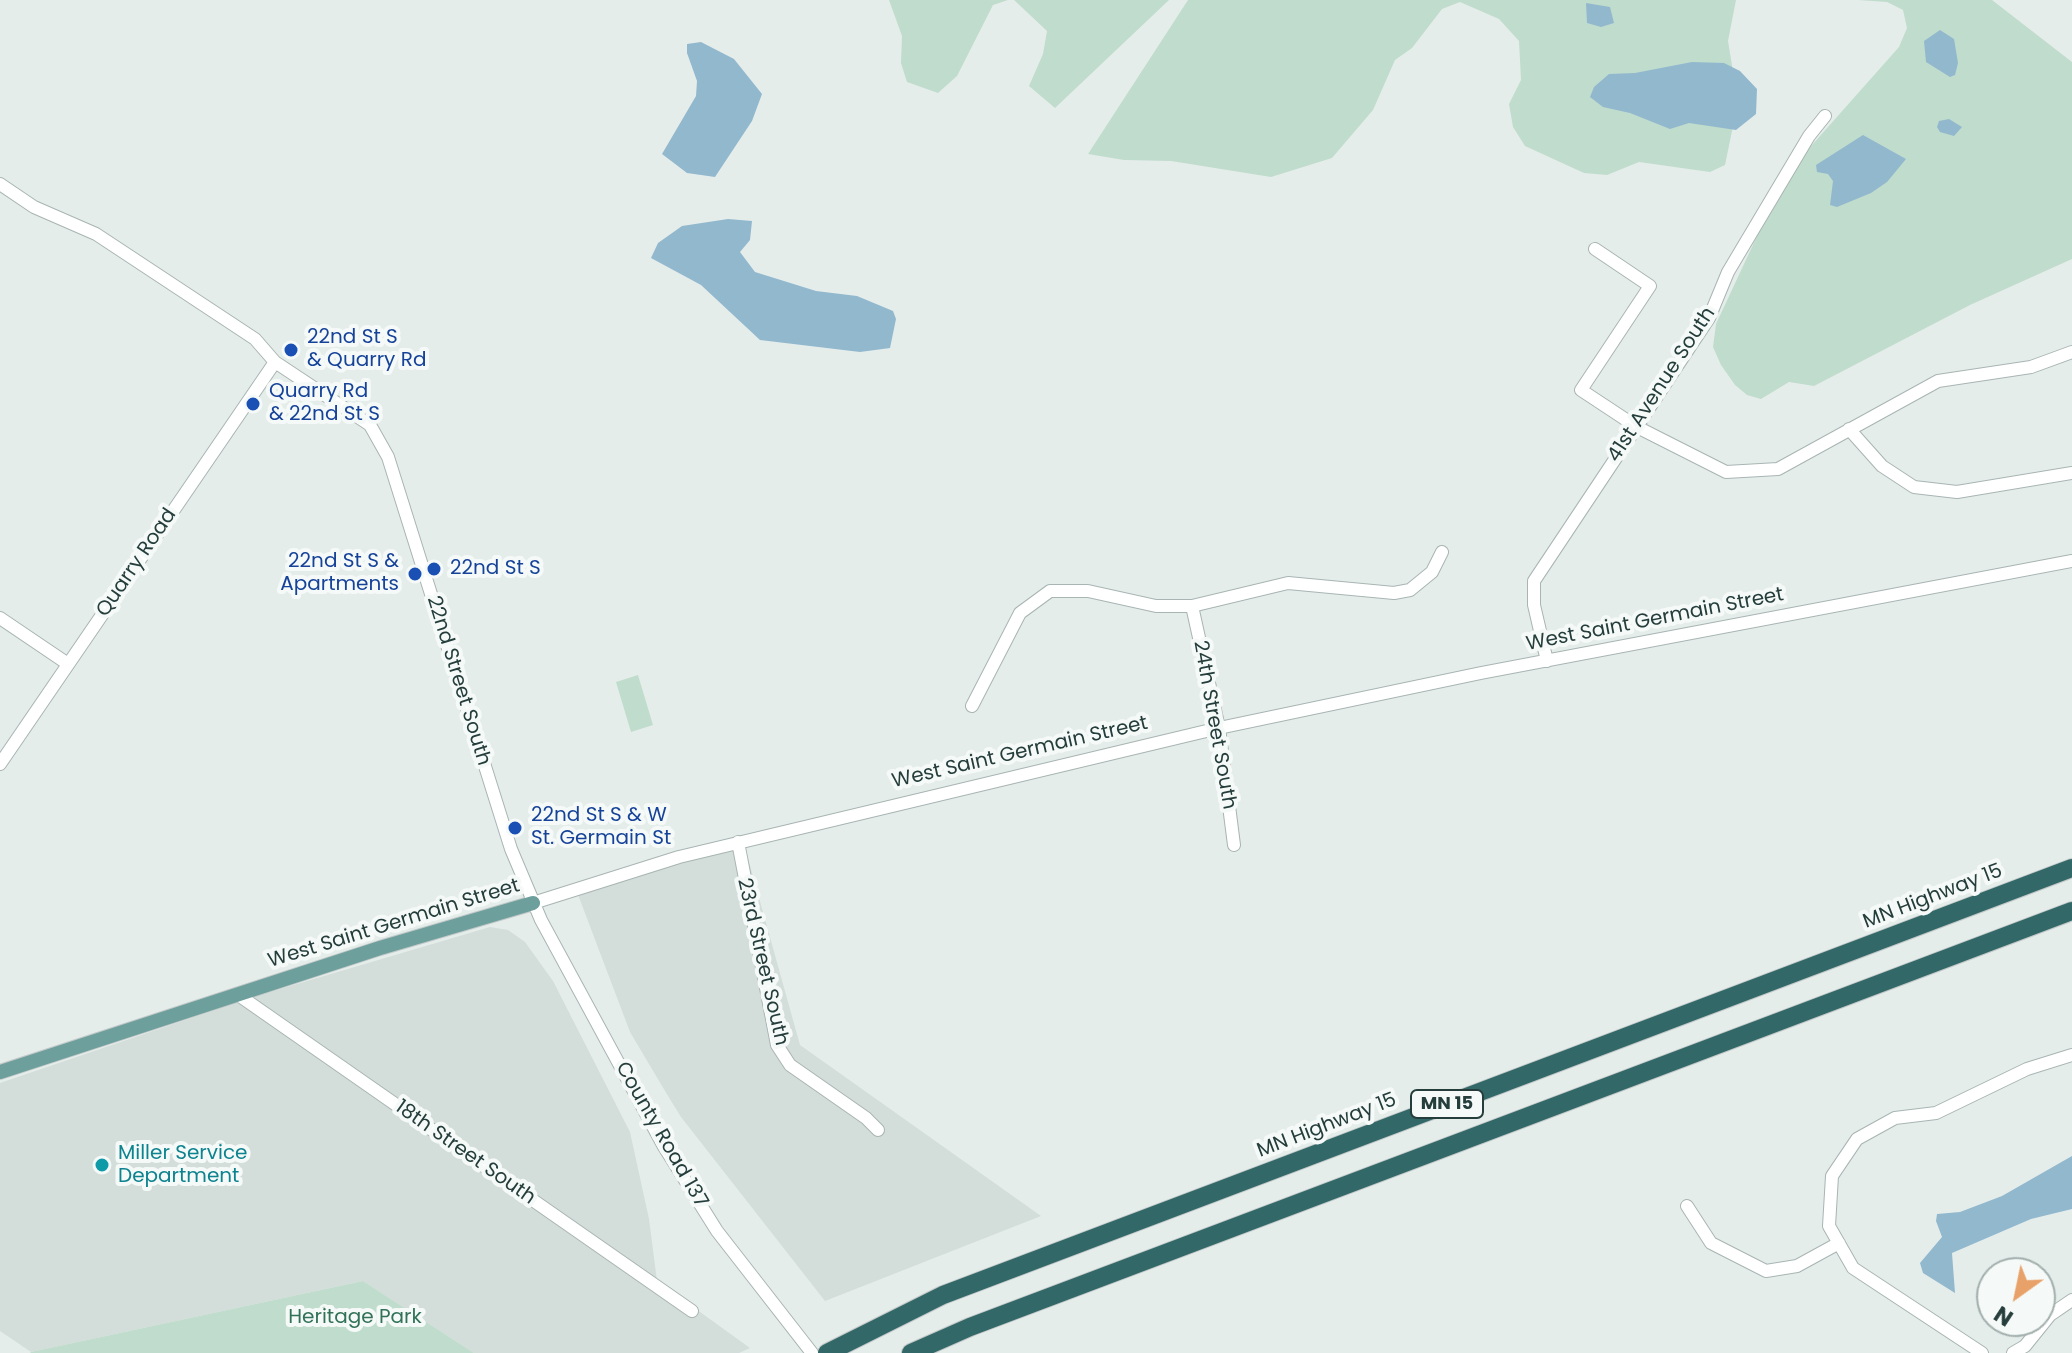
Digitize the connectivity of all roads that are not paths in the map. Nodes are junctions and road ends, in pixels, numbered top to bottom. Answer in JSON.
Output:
{"nodes":[{"id":1,"x":1825,"y":116,"type":"dead end"},
{"id":2,"x":0,"y":184,"type":"edge"},
{"id":3,"x":1595,"y":249,"type":"dead end"},
{"id":4,"x":2072,"y":352,"type":"edge"},
{"id":5,"x":275,"y":362,"type":"junction"},
{"id":6,"x":1637,"y":427,"type":"junction"},
{"id":7,"x":1849,"y":429,"type":"junction"},
{"id":8,"x":2072,"y":473,"type":"edge"},
{"id":9,"x":1442,"y":552,"type":"dead end"},
{"id":10,"x":2072,"y":561,"type":"edge"},
{"id":11,"x":1192,"y":606,"type":"junction"},
{"id":12,"x":0,"y":618,"type":"edge"},
{"id":13,"x":1547,"y":661,"type":"junction"},
{"id":14,"x":68,"y":664,"type":"junction"},
{"id":15,"x":972,"y":706,"type":"dead end"},
{"id":16,"x":1219,"y":728,"type":"junction"},
{"id":17,"x":0,"y":764,"type":"edge"},
{"id":18,"x":738,"y":842,"type":"junction"},
{"id":19,"x":1234,"y":845,"type":"dead end"},
{"id":20,"x":2072,"y":868,"type":"edge"},
{"id":21,"x":533,"y":903,"type":"junction"},
{"id":22,"x":2072,"y":911,"type":"edge"},
{"id":23,"x":237,"y":994,"type":"junction"},
{"id":24,"x":2072,"y":1055,"type":"edge"},
{"id":25,"x":0,"y":1072,"type":"edge"},
{"id":26,"x":878,"y":1130,"type":"dead end"},
{"id":27,"x":1687,"y":1206,"type":"dead end"},
{"id":28,"x":1839,"y":1243,"type":"junction"},
{"id":29,"x":2072,"y":1300,"type":"edge"},
{"id":30,"x":692,"y":1311,"type":"dead end"},
{"id":31,"x":812,"y":1353,"type":"edge"},
{"id":32,"x":827,"y":1353,"type":"edge"},
{"id":33,"x":911,"y":1353,"type":"edge"},
{"id":34,"x":1982,"y":1353,"type":"edge"},
{"id":35,"x":2013,"y":1353,"type":"edge"}],
"edges":[{"from":1,"to":6,"type":"street","name":"41st Avenue South"},
{"from":2,"to":5,"type":"street","name":"22nd Street South"},
{"from":3,"to":6,"type":"street"},
{"from":4,"to":7,"type":"street"},
{"from":5,"to":14,"type":"street","name":"Quarry Road"},
{"from":5,"to":21,"type":"street","name":"22nd Street South"},
{"from":6,"to":7,"type":"street"},
{"from":6,"to":13,"type":"street","name":"41st Avenue South"},
{"from":7,"to":8,"type":"street"},
{"from":9,"to":11,"type":"street"},
{"from":10,"to":13,"type":"street","name":"West Saint Germain Street"},
{"from":11,"to":15,"type":"street"},
{"from":11,"to":16,"type":"street","name":"24th Street South"},
{"from":12,"to":14,"type":"street"},
{"from":13,"to":16,"type":"street","name":"West Saint Germain Street"},
{"from":14,"to":17,"type":"street","name":"Quarry Road"},
{"from":16,"to":18,"type":"street","name":"West Saint Germain Street"},
{"from":16,"to":19,"type":"street","name":"24th Street South"},
{"from":18,"to":21,"type":"street","name":"West Saint Germain Street"},
{"from":18,"to":26,"type":"street","name":"23rd Street South"},
{"from":20,"to":32,"type":"highway","name":"MN Highway 15","number":"MN 15"},
{"from":21,"to":23,"type":"main road","name":"West Saint Germain Street"},
{"from":21,"to":31,"type":"street","name":"County Road 137"},
{"from":22,"to":33,"type":"highway","number":"MN 15"},
{"from":23,"to":25,"type":"main road","name":"West Saint Germain Street"},
{"from":23,"to":30,"type":"street","name":"18th Street South"},
{"from":24,"to":28,"type":"street"},
{"from":27,"to":28,"type":"street"},
{"from":28,"to":34,"type":"street"},
{"from":29,"to":35,"type":"street"}]}
